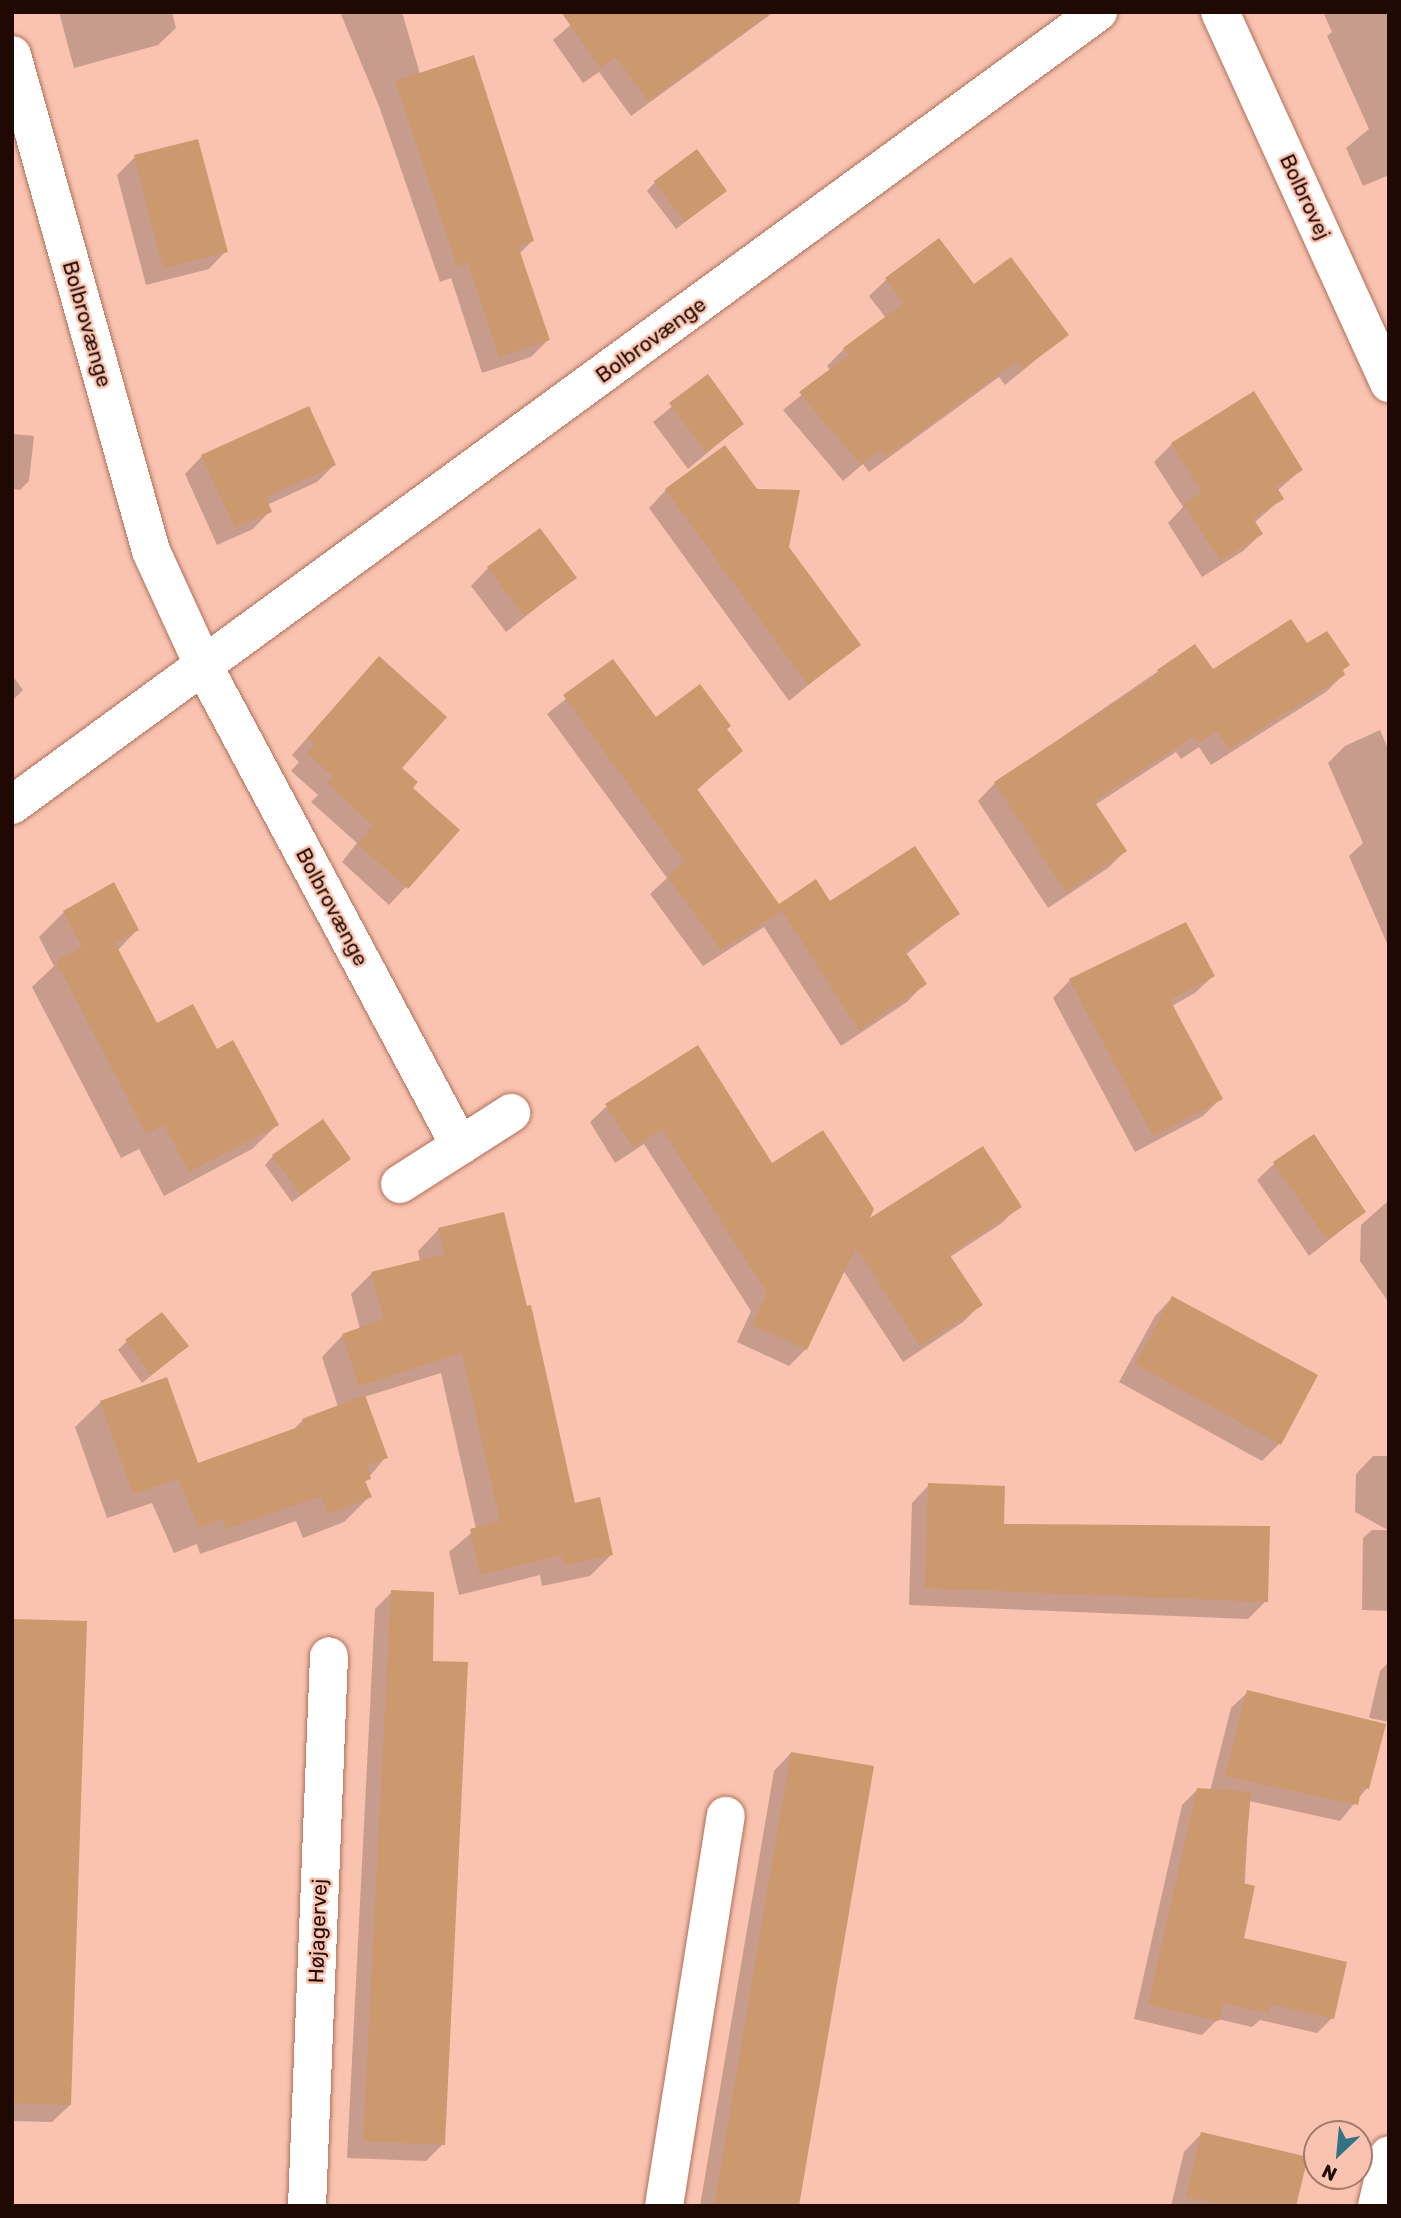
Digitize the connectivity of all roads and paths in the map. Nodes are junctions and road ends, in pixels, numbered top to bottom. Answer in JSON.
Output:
{"nodes":[{"id":1,"x":1098,"y":12,"type":"edge"},
{"id":2,"x":1220,"y":12,"type":"edge"},
{"id":3,"x":12,"y":55,"type":"edge"},
{"id":4,"x":1389,"y":383,"type":"edge"},
{"id":5,"x":204,"y":667,"type":"junction"},
{"id":6,"x":12,"y":806,"type":"edge"},
{"id":7,"x":511,"y":1114,"type":"dead end"},
{"id":8,"x":460,"y":1146,"type":"junction"},
{"id":9,"x":400,"y":1184,"type":"dead end"},
{"id":10,"x":329,"y":1656,"type":"dead end"},
{"id":11,"x":726,"y":1816,"type":"dead end"},
{"id":12,"x":1389,"y":2155,"type":"edge"},
{"id":13,"x":307,"y":2206,"type":"edge"},
{"id":14,"x":664,"y":2206,"type":"edge"},
{"id":15,"x":1377,"y":2206,"type":"edge"}],
"edges":[{"from":1,"to":5,"type":"street","name":"Bolbrovænge"},
{"from":2,"to":4,"type":"street","name":"Bolbrovej"},
{"from":3,"to":5,"type":"street","name":"Bolbrovænge"},
{"from":5,"to":6,"type":"street","name":"Bolbrovænge"},
{"from":5,"to":8,"type":"street","name":"Bolbrovænge"},
{"from":7,"to":8,"type":"street"},
{"from":8,"to":9,"type":"street"},
{"from":10,"to":13,"type":"street","name":"Højagervej"},
{"from":11,"to":14,"type":"street"},
{"from":12,"to":15,"type":"street"}]}
